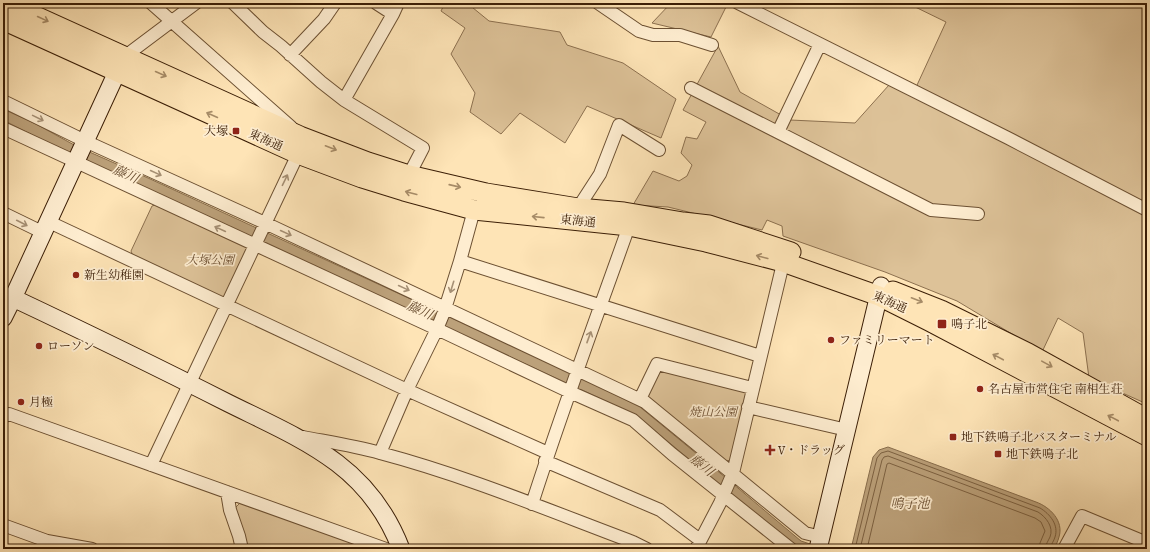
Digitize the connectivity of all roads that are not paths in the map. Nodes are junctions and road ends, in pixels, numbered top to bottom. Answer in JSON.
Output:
{"nodes":[{"id":1,"x":7,"y":3,"type":"edge"},
{"id":2,"x":151,"y":3,"type":"edge"},
{"id":3,"x":196,"y":3,"type":"edge"},
{"id":4,"x":233,"y":3,"type":"edge"},
{"id":5,"x":335,"y":3,"type":"edge"},
{"id":6,"x":376,"y":3,"type":"edge"},
{"id":7,"x":598,"y":3,"type":"edge"},
{"id":8,"x":738,"y":3,"type":"edge"},
{"id":9,"x":396,"y":8,"type":"edge"},
{"id":10,"x":3,"y":20,"type":"edge"},
{"id":11,"x":172,"y":21,"type":"junction"},
{"id":12,"x":820,"y":44,"type":"junction"},
{"id":13,"x":712,"y":45,"type":"dead end"},
{"id":14,"x":290,"y":55,"type":"junction"},
{"id":15,"x":121,"y":65,"type":"junction"},
{"id":16,"x":691,"y":88,"type":"dead end"},
{"id":17,"x":344,"y":100,"type":"junction"},
{"id":18,"x":3,"y":101,"type":"edge"},
{"id":19,"x":3,"y":128,"type":"edge"},
{"id":20,"x":778,"y":132,"type":"junction"},
{"id":21,"x":299,"y":145,"type":"junction"},
{"id":22,"x":659,"y":150,"type":"dead end"},
{"id":23,"x":80,"y":151,"type":"junction"},
{"id":24,"x":409,"y":175,"type":"junction"},
{"id":25,"x":578,"y":208,"type":"junction"},
{"id":26,"x":474,"y":210,"type":"junction"},
{"id":27,"x":1147,"y":210,"type":"edge"},
{"id":28,"x":3,"y":213,"type":"edge"},
{"id":29,"x":978,"y":214,"type":"dead end"},
{"id":30,"x":264,"y":226,"type":"junction"},
{"id":31,"x":629,"y":226,"type":"junction"},
{"id":32,"x":45,"y":227,"type":"junction"},
{"id":33,"x":256,"y":243,"type":"junction"},
{"id":34,"x":784,"y":256,"type":"junction"},
{"id":35,"x":460,"y":261,"type":"junction"},
{"id":36,"x":880,"y":291,"type":"junction"},
{"id":37,"x":8,"y":295,"type":"edge"},
{"id":38,"x":228,"y":305,"type":"junction"},
{"id":39,"x":600,"y":306,"type":"junction"},
{"id":40,"x":445,"y":310,"type":"junction"},
{"id":41,"x":3,"y":318,"type":"edge"},
{"id":42,"x":438,"y":327,"type":"junction"},
{"id":43,"x":760,"y":356,"type":"junction"},
{"id":44,"x":576,"y":372,"type":"junction"},
{"id":45,"x":190,"y":384,"type":"junction"},
{"id":46,"x":752,"y":388,"type":"junction"},
{"id":47,"x":408,"y":390,"type":"junction"},
{"id":48,"x":571,"y":390,"type":"junction"},
{"id":49,"x":640,"y":399,"type":"junction"},
{"id":50,"x":748,"y":407,"type":"junction"},
{"id":51,"x":3,"y":416,"type":"edge"},
{"id":52,"x":1147,"y":419,"type":"edge"},
{"id":53,"x":847,"y":430,"type":"junction"},
{"id":54,"x":289,"y":434,"type":"junction"},
{"id":55,"x":1147,"y":436,"type":"edge"},
{"id":56,"x":380,"y":453,"type":"junction"},
{"id":57,"x":547,"y":457,"type":"junction"},
{"id":58,"x":151,"y":466,"type":"junction"},
{"id":59,"x":732,"y":475,"type":"junction"},
{"id":60,"x":227,"y":492,"type":"junction"},
{"id":61,"x":724,"y":493,"type":"junction"},
{"id":62,"x":532,"y":504,"type":"junction"},
{"id":63,"x":3,"y":525,"type":"edge"},
{"id":64,"x":1144,"y":542,"type":"edge"},
{"id":65,"x":820,"y":543,"type":"edge"},
{"id":66,"x":698,"y":544,"type":"edge"},
{"id":67,"x":44,"y":545,"type":"edge"},
{"id":68,"x":633,"y":546,"type":"edge"},
{"id":69,"x":92,"y":549,"type":"edge"},
{"id":70,"x":242,"y":549,"type":"edge"},
{"id":71,"x":386,"y":549,"type":"edge"},
{"id":72,"x":401,"y":549,"type":"edge"},
{"id":73,"x":647,"y":549,"type":"edge"},
{"id":74,"x":791,"y":549,"type":"edge"},
{"id":75,"x":1064,"y":549,"type":"edge"}],
"edges":[{"from":1,"to":15,"type":"main road","name":"東海通","one_way":true},
{"from":2,"to":11,"type":"street"},
{"from":3,"to":11,"type":"street"},
{"from":4,"to":14,"type":"street"},
{"from":5,"to":14,"type":"street"},
{"from":6,"to":9,"type":"street"},
{"from":7,"to":13,"type":"street"},
{"from":8,"to":12,"type":"street"},
{"from":9,"to":17,"type":"street"},
{"from":10,"to":15,"type":"main road","name":"東海通"},
{"from":11,"to":15,"type":"street"},
{"from":11,"to":21,"type":"street"},
{"from":12,"to":20,"type":"street"},
{"from":12,"to":27,"type":"street"},
{"from":14,"to":17,"type":"street"},
{"from":15,"to":21,"type":"main road","name":"東海通"},
{"from":15,"to":23,"type":"street"},
{"from":16,"to":20,"type":"street"},
{"from":17,"to":24,"type":"street"},
{"from":18,"to":23,"type":"street","one_way":true},
{"from":19,"to":23,"type":"street"},
{"from":20,"to":29,"type":"street"},
{"from":21,"to":24,"type":"main road","name":"東海通","one_way":true},
{"from":26,"to":21,"type":"main road","name":"東海通","one_way":true},
{"from":30,"to":21,"type":"street","one_way":true},
{"from":22,"to":25,"type":"street"},
{"from":23,"to":30,"type":"street","one_way":true},
{"from":23,"to":32,"type":"street"},
{"from":33,"to":23,"type":"street","one_way":true},
{"from":24,"to":25,"type":"main road","name":"東海通","one_way":true},
{"from":25,"to":34,"type":"main road","name":"東海通"},
{"from":31,"to":26,"type":"main road","name":"東海通","one_way":true},
{"from":26,"to":35,"type":"street"},
{"from":28,"to":32,"type":"street","one_way":true},
{"from":30,"to":33,"type":"street"},
{"from":30,"to":40,"type":"street","one_way":true},
{"from":34,"to":31,"type":"main road","name":"東海通","one_way":true},
{"from":31,"to":39,"type":"street"},
{"from":32,"to":37,"type":"street"},
{"from":32,"to":38,"type":"street"},
{"from":33,"to":38,"type":"street"},
{"from":33,"to":42,"type":"street"},
{"from":34,"to":36,"type":"main road","name":"東海通"},
{"from":34,"to":43,"type":"street"},
{"from":35,"to":39,"type":"street"},
{"from":35,"to":40,"type":"street","one_way":true},
{"from":36,"to":52,"type":"main road","name":"東海通","one_way":true},
{"from":36,"to":53,"type":"street"},
{"from":55,"to":36,"type":"main road","name":"東海通","one_way":true},
{"from":37,"to":41,"type":"street"},
{"from":37,"to":45,"type":"street"},
{"from":38,"to":45,"type":"street"},
{"from":38,"to":47,"type":"street"},
{"from":39,"to":43,"type":"street"},
{"from":44,"to":39,"type":"street","one_way":true},
{"from":40,"to":42,"type":"street"},
{"from":40,"to":44,"type":"street"},
{"from":42,"to":47,"type":"street"},
{"from":42,"to":48,"type":"street"},
{"from":43,"to":46,"type":"street"},
{"from":44,"to":48,"type":"street"},
{"from":44,"to":49,"type":"street"},
{"from":45,"to":54,"type":"street"},
{"from":45,"to":58,"type":"street"},
{"from":46,"to":49,"type":"street"},
{"from":46,"to":50,"type":"street"},
{"from":47,"to":56,"type":"street"},
{"from":47,"to":57,"type":"street"},
{"from":48,"to":57,"type":"street"},
{"from":48,"to":61,"type":"street"},
{"from":49,"to":59,"type":"street"},
{"from":50,"to":53,"type":"street"},
{"from":50,"to":59,"type":"street"},
{"from":51,"to":58,"type":"street"},
{"from":53,"to":65,"type":"street"},
{"from":54,"to":56,"type":"street"},
{"from":54,"to":72,"type":"street"},
{"from":56,"to":62,"type":"street"},
{"from":57,"to":62,"type":"street"},
{"from":57,"to":66,"type":"street"},
{"from":58,"to":60,"type":"street"},
{"from":59,"to":61,"type":"street"},
{"from":59,"to":65,"type":"street"},
{"from":60,"to":70,"type":"street"},
{"from":60,"to":71,"type":"street"},
{"from":61,"to":66,"type":"street"},
{"from":61,"to":74,"type":"street"},
{"from":62,"to":68,"type":"street"},
{"from":63,"to":67,"type":"street"},
{"from":64,"to":75,"type":"street"},
{"from":67,"to":69,"type":"street"},
{"from":68,"to":73,"type":"street"}]}
